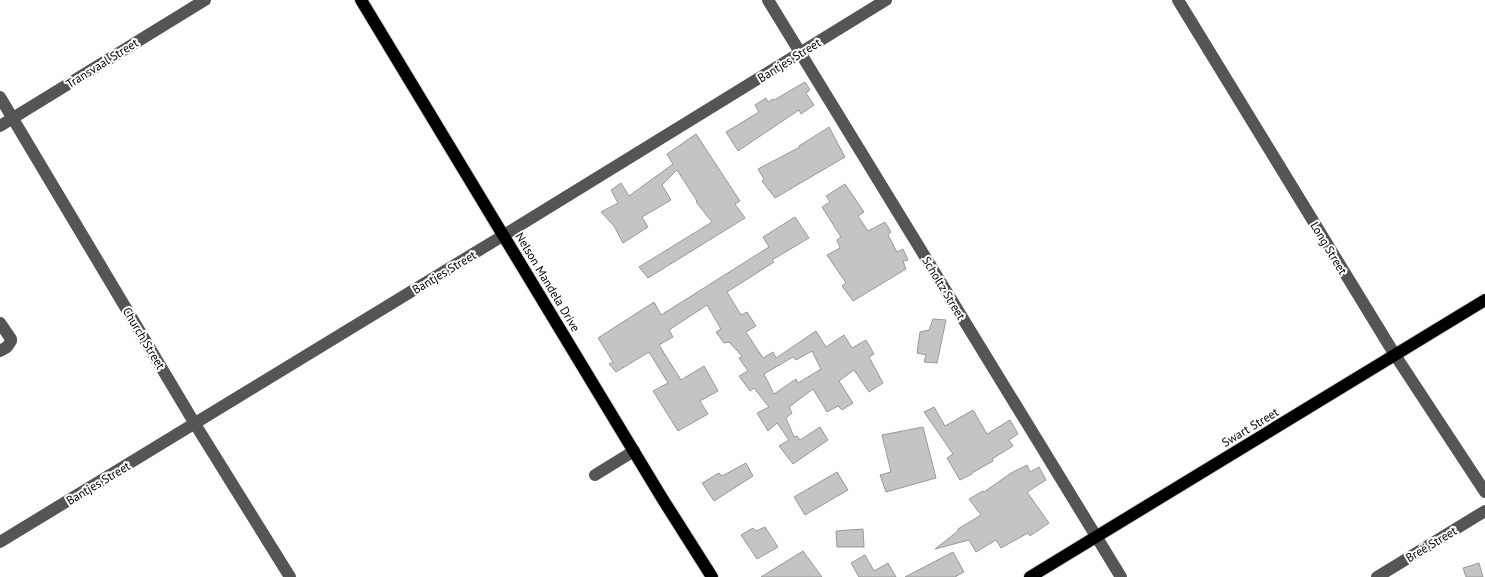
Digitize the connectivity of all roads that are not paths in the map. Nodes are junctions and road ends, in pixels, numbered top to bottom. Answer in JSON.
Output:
{"nodes":[{"id":1,"x":205,"y":0,"type":"edge"},
{"id":2,"x":361,"y":0,"type":"edge"},
{"id":3,"x":768,"y":0,"type":"edge"},
{"id":4,"x":886,"y":0,"type":"edge"},
{"id":5,"x":1178,"y":0,"type":"edge"},
{"id":6,"x":800,"y":52,"type":"junction"},
{"id":7,"x":0,"y":97,"type":"edge"},
{"id":8,"x":13,"y":118,"type":"junction"},
{"id":9,"x":0,"y":126,"type":"edge"},
{"id":10,"x":504,"y":235,"type":"junction"},
{"id":11,"x":1485,"y":300,"type":"edge"},
{"id":12,"x":0,"y":324,"type":"edge"},
{"id":13,"x":0,"y":351,"type":"edge"},
{"id":14,"x":1395,"y":355,"type":"junction"},
{"id":15,"x":195,"y":424,"type":"junction"},
{"id":16,"x":634,"y":451,"type":"junction"},
{"id":17,"x":595,"y":475,"type":"dead end"},
{"id":18,"x":1485,"y":492,"type":"edge"},
{"id":19,"x":1485,"y":512,"type":"edge"},
{"id":20,"x":1096,"y":537,"type":"junction"},
{"id":21,"x":0,"y":542,"type":"edge"},
{"id":22,"x":290,"y":577,"type":"edge"},
{"id":23,"x":712,"y":577,"type":"edge"},
{"id":24,"x":1030,"y":577,"type":"edge"},
{"id":25,"x":1121,"y":577,"type":"edge"},
{"id":26,"x":1377,"y":577,"type":"edge"}],
"edges":[{"from":1,"to":8,"type":"street","name":"Transvaal Street"},
{"from":2,"to":10,"type":"main road","name":"Nelson Mandela Drive"},
{"from":3,"to":6,"type":"street","name":"Scholtz Street"},
{"from":4,"to":6,"type":"street","name":"Bantjes Street"},
{"from":5,"to":14,"type":"street","name":"Long Street"},
{"from":6,"to":10,"type":"street","name":"Bantjes Street"},
{"from":6,"to":20,"type":"street","name":"Scholtz Street"},
{"from":7,"to":8,"type":"street","name":"Church Street"},
{"from":8,"to":9,"type":"street","name":"Transvaal Street"},
{"from":8,"to":15,"type":"street","name":"Church Street"},
{"from":10,"to":15,"type":"street","name":"Bantjes Street"},
{"from":10,"to":16,"type":"main road","name":"Nelson Mandela Drive"},
{"from":11,"to":14,"type":"main road","name":"Swart Street"},
{"from":12,"to":13,"type":"street"},
{"from":14,"to":18,"type":"street","name":"Long Street"},
{"from":14,"to":20,"type":"main road","name":"Swart Street"},
{"from":15,"to":21,"type":"street","name":"Bantjes Street"},
{"from":15,"to":22,"type":"street","name":"Church Street"},
{"from":16,"to":17,"type":"street"},
{"from":16,"to":23,"type":"main road","name":"Nelson Mandela Drive"},
{"from":19,"to":26,"type":"street","name":"Breë Street"},
{"from":20,"to":24,"type":"main road","name":"Swart Street"},
{"from":20,"to":25,"type":"street","name":"Scholtz Street"}]}
